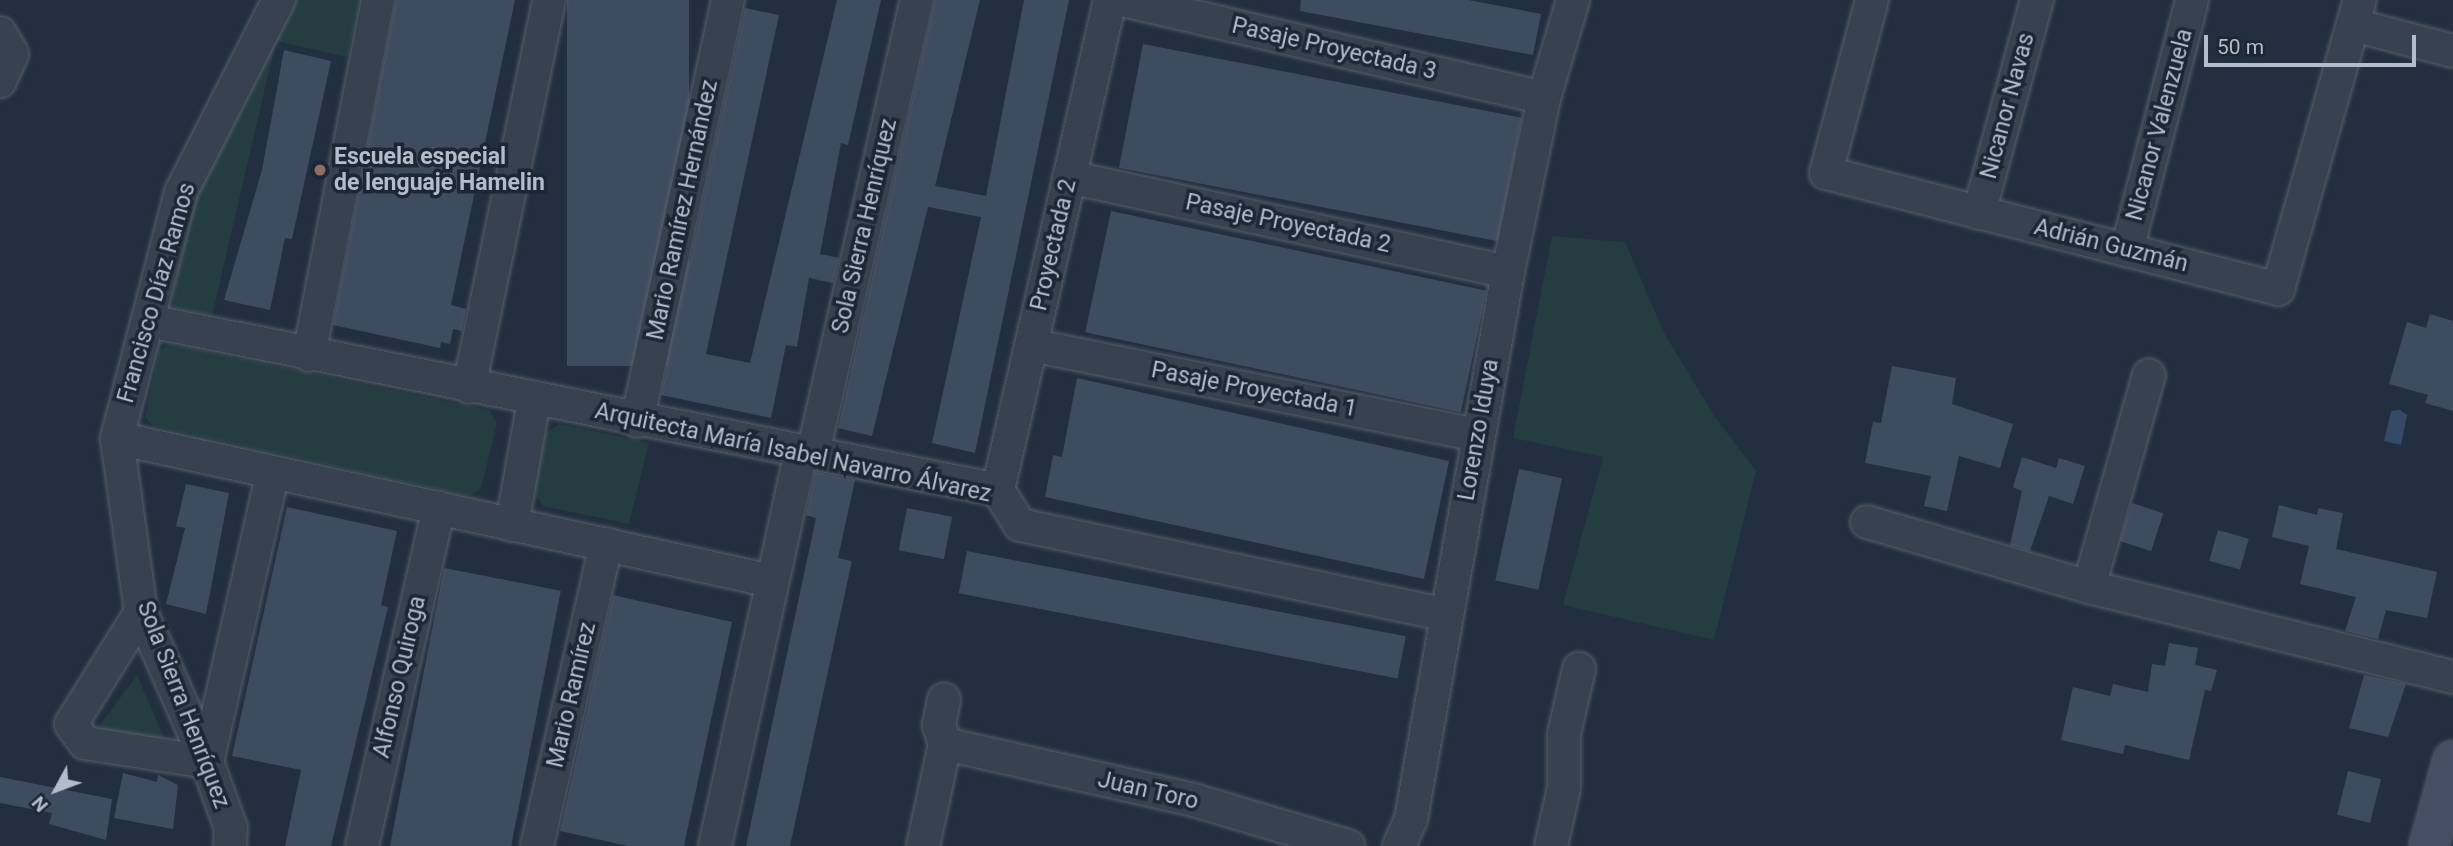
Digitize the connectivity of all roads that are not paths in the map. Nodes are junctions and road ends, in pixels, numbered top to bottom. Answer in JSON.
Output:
{"nodes":[{"id":1,"x":279,"y":0,"type":"edge"},
{"id":2,"x":377,"y":0,"type":"edge"},
{"id":3,"x":549,"y":0,"type":"edge"},
{"id":4,"x":729,"y":0,"type":"edge"},
{"id":5,"x":916,"y":0,"type":"edge"},
{"id":6,"x":1110,"y":0,"type":"edge"},
{"id":7,"x":1123,"y":0,"type":"edge"},
{"id":8,"x":1872,"y":0,"type":"edge"},
{"id":9,"x":2037,"y":0,"type":"edge"},
{"id":10,"x":2192,"y":0,"type":"edge"},
{"id":11,"x":1572,"y":8,"type":"edge"},
{"id":12,"x":2357,"y":12,"type":"edge"},
{"id":13,"x":0,"y":33,"type":"edge"},
{"id":14,"x":2453,"y":51,"type":"edge"},
{"id":15,"x":0,"y":81,"type":"edge"},
{"id":16,"x":1544,"y":98,"type":"junction"},
{"id":17,"x":1069,"y":177,"type":"junction"},
{"id":18,"x":1979,"y":213,"type":"junction"},
{"id":19,"x":2127,"y":250,"type":"junction"},
{"id":20,"x":1508,"y":272,"type":"junction"},
{"id":21,"x":149,"y":321,"type":"junction"},
{"id":22,"x":1031,"y":345,"type":"junction"},
{"id":23,"x":309,"y":355,"type":"junction"},
{"id":24,"x":2149,"y":375,"type":"dead end"},
{"id":25,"x":469,"y":387,"type":"junction"},
{"id":26,"x":534,"y":400,"type":"junction"},
{"id":27,"x":637,"y":421,"type":"junction"},
{"id":28,"x":1477,"y":435,"type":"junction"},
{"id":29,"x":117,"y":438,"type":"junction"},
{"id":30,"x":807,"y":452,"type":"junction"},
{"id":31,"x":273,"y":472,"type":"junction"},
{"id":32,"x":998,"y":490,"type":"junction"},
{"id":33,"x":439,"y":508,"type":"junction"},
{"id":34,"x":1867,"y":522,"type":"dead end"},
{"id":35,"x":512,"y":524,"type":"junction"},
{"id":36,"x":606,"y":544,"type":"junction"},
{"id":37,"x":772,"y":581,"type":"junction"},
{"id":38,"x":2089,"y":587,"type":"junction"},
{"id":39,"x":141,"y":612,"type":"junction"},
{"id":40,"x":1447,"y":615,"type":"junction"},
{"id":41,"x":1579,"y":669,"type":"dead end"},
{"id":42,"x":2453,"y":677,"type":"edge"},
{"id":43,"x":944,"y":699,"type":"dead end"},
{"id":44,"x":945,"y":744,"type":"junction"},
{"id":45,"x":2453,"y":760,"type":"edge"},
{"id":46,"x":207,"y":762,"type":"junction"},
{"id":47,"x":230,"y":846,"type":"edge"},
{"id":48,"x":362,"y":846,"type":"edge"},
{"id":49,"x":537,"y":846,"type":"edge"},
{"id":50,"x":715,"y":846,"type":"edge"},
{"id":51,"x":923,"y":846,"type":"edge"},
{"id":52,"x":1348,"y":846,"type":"edge"},
{"id":53,"x":1399,"y":846,"type":"edge"},
{"id":54,"x":1551,"y":846,"type":"edge"},
{"id":55,"x":2429,"y":846,"type":"edge"}],
"edges":[{"from":1,"to":21,"type":"street","name":"Francisco Díaz Ramos"},
{"from":2,"to":23,"type":"street"},
{"from":3,"to":25,"type":"street"},
{"from":4,"to":27,"type":"street","name":"Mario Ramírez Hernández"},
{"from":5,"to":30,"type":"street","name":"Sola Sierra Henríquez"},
{"from":6,"to":17,"type":"street","name":"Proyectada 2"},
{"from":7,"to":16,"type":"street","name":"Pasaje Proyectada 3"},
{"from":8,"to":18,"type":"street","name":"Adrián Guzmán"},
{"from":9,"to":18,"type":"street","name":"Nicanor Navas"},
{"from":10,"to":19,"type":"street","name":"Nicanor Valenzuela"},
{"from":11,"to":16,"type":"street","name":"Lorenzo Iduya"},
{"from":12,"to":14,"type":"street"},
{"from":12,"to":19,"type":"street","name":"Adrián Guzmán"},
{"from":13,"to":15,"type":"street"},
{"from":16,"to":20,"type":"street","name":"Lorenzo Iduya"},
{"from":17,"to":20,"type":"street","name":"Pasaje Proyectada 2"},
{"from":17,"to":22,"type":"street","name":"Proyectada 2"},
{"from":18,"to":19,"type":"street","name":"Adrián Guzmán"},
{"from":20,"to":28,"type":"street","name":"Lorenzo Iduya"},
{"from":21,"to":23,"type":"street","name":"Arquitecta María Isabel Navarro Álvarez"},
{"from":21,"to":29,"type":"street","name":"Francisco Díaz Ramos"},
{"from":22,"to":28,"type":"street","name":"Pasaje Proyectada 1"},
{"from":22,"to":32,"type":"street","name":"Proyectada 2"},
{"from":23,"to":25,"type":"street","name":"Arquitecta María Isabel Navarro Álvarez"},
{"from":24,"to":38,"type":"street"},
{"from":25,"to":26,"type":"street","name":"Arquitecta María Isabel Navarro Álvarez"},
{"from":26,"to":27,"type":"street","name":"Arquitecta María Isabel Navarro Álvarez"},
{"from":26,"to":35,"type":"street"},
{"from":27,"to":30,"type":"street","name":"Arquitecta María Isabel Navarro Álvarez"},
{"from":28,"to":40,"type":"street","name":"Lorenzo Iduya"},
{"from":29,"to":31,"type":"street"},
{"from":29,"to":39,"type":"street","name":"Sola Sierra Henríquez"},
{"from":30,"to":32,"type":"street","name":"Arquitecta María Isabel Navarro Álvarez"},
{"from":30,"to":37,"type":"street","name":"Sola Sierra Henríquez"},
{"from":31,"to":33,"type":"street"},
{"from":31,"to":46,"type":"street"},
{"from":32,"to":40,"type":"street","name":"Arquitecta María Isabel Navarro Álvarez"},
{"from":33,"to":35,"type":"street"},
{"from":33,"to":48,"type":"street","name":"Alfonso Quiroga"},
{"from":34,"to":38,"type":"street"},
{"from":35,"to":36,"type":"street"},
{"from":36,"to":37,"type":"street"},
{"from":36,"to":49,"type":"street","name":"Mario Ramírez"},
{"from":37,"to":50,"type":"street","name":"Sola Sierra Henríquez"},
{"from":38,"to":42,"type":"street"},
{"from":39,"to":46,"type":"street","name":"Sola Sierra Henríquez"},
{"from":39,"to":46,"type":"street"},
{"from":40,"to":53,"type":"street","name":"Lorenzo Iduya"},
{"from":41,"to":54,"type":"street"},
{"from":43,"to":44,"type":"street"},
{"from":44,"to":51,"type":"street"},
{"from":44,"to":52,"type":"street","name":"Juan Toro"},
{"from":45,"to":55,"type":"street"},
{"from":46,"to":47,"type":"street","name":"Sola Sierra Henríquez"}]}
